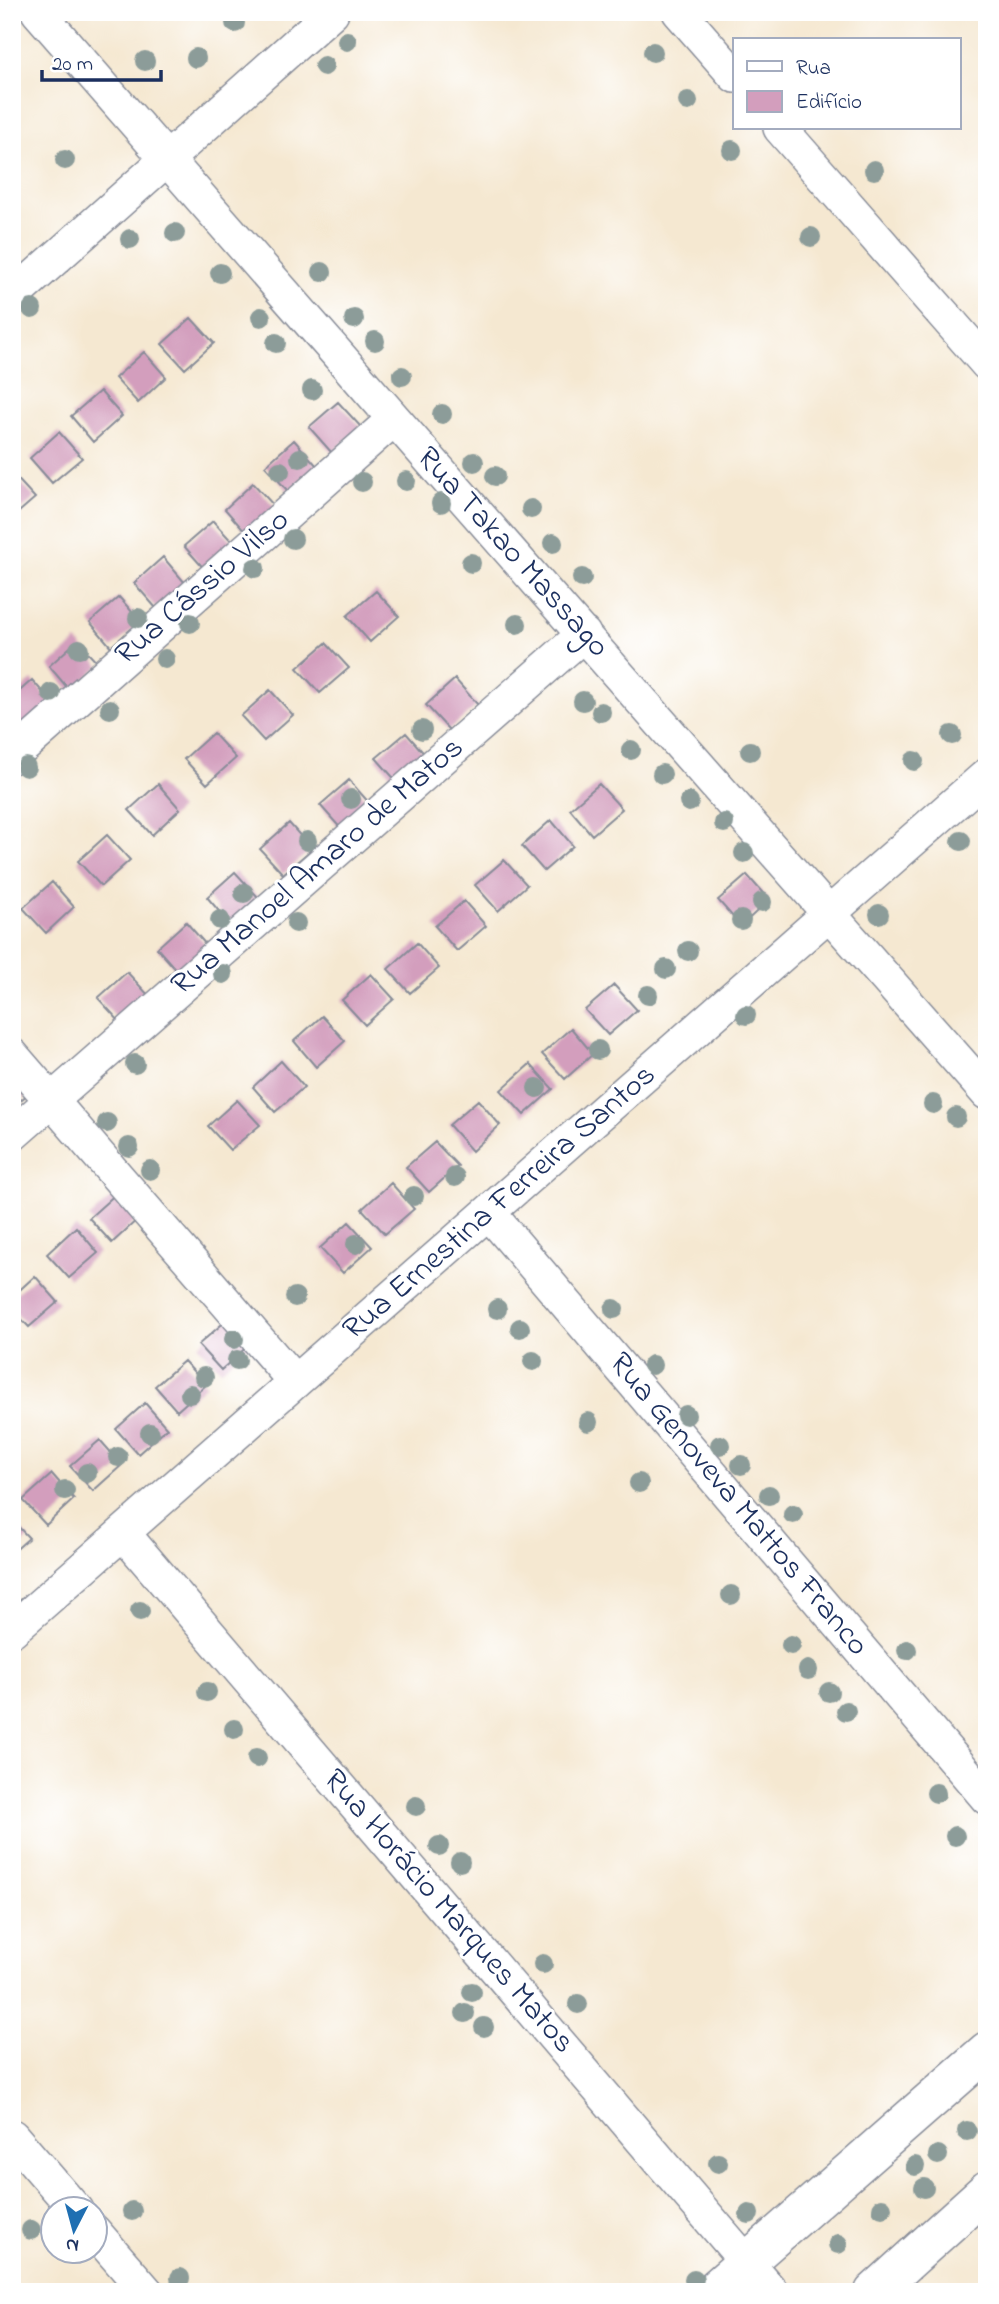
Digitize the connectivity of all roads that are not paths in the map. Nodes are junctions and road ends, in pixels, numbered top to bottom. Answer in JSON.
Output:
{"nodes":[{"id":1,"x":38,"y":12,"type":"edge"},
{"id":2,"x":332,"y":12,"type":"edge"},
{"id":3,"x":678,"y":12,"type":"edge"},
{"id":4,"x":733,"y":74,"type":"edge"},
{"id":5,"x":782,"y":130,"type":"edge"},
{"id":6,"x":167,"y":160,"type":"junction"},
{"id":7,"x":12,"y":297,"type":"edge"},
{"id":8,"x":987,"y":364,"type":"edge"},
{"id":9,"x":393,"y":420,"type":"junction"},
{"id":10,"x":584,"y":634,"type":"junction"},
{"id":11,"x":12,"y":757,"type":"edge"},
{"id":12,"x":987,"y":775,"type":"edge"},
{"id":13,"x":829,"y":913,"type":"junction"},
{"id":14,"x":12,"y":1055,"type":"edge"},
{"id":15,"x":987,"y":1093,"type":"edge"},
{"id":16,"x":51,"y":1100,"type":"junction"},
{"id":17,"x":12,"y":1135,"type":"edge"},
{"id":18,"x":489,"y":1213,"type":"junction"},
{"id":19,"x":295,"y":1382,"type":"junction"},
{"id":20,"x":123,"y":1533,"type":"junction"},
{"id":21,"x":12,"y":1630,"type":"edge"},
{"id":22,"x":987,"y":1798,"type":"edge"},
{"id":23,"x":987,"y":2052,"type":"edge"},
{"id":24,"x":12,"y":2136,"type":"edge"},
{"id":25,"x":987,"y":2190,"type":"edge"},
{"id":26,"x":64,"y":2196,"type":"edge"},
{"id":27,"x":108,"y":2247,"type":"edge"},
{"id":28,"x":746,"y":2262,"type":"junction"},
{"id":29,"x":147,"y":2292,"type":"edge"},
{"id":30,"x":712,"y":2292,"type":"edge"},
{"id":31,"x":772,"y":2292,"type":"edge"},
{"id":32,"x":874,"y":2292,"type":"edge"}],
"edges":[{"from":1,"to":6,"type":"street","name":"Rua Takao Massago"},
{"from":2,"to":6,"type":"street"},
{"from":3,"to":4,"type":"street"},
{"from":5,"to":8,"type":"street"},
{"from":6,"to":7,"type":"street"},
{"from":6,"to":9,"type":"street","name":"Rua Takao Massago"},
{"from":9,"to":10,"type":"street","name":"Rua Takao Massago"},
{"from":9,"to":11,"type":"street","name":"Rua Cássio Vilso"},
{"from":10,"to":13,"type":"street","name":"Rua Takao Massago"},
{"from":10,"to":16,"type":"street","name":"Rua Manoel Amaro de Matos"},
{"from":12,"to":13,"type":"street","name":"Rua Ernestina Ferreira Santos"},
{"from":13,"to":15,"type":"street","name":"Rua Takao Massago"},
{"from":13,"to":18,"type":"street","name":"Rua Ernestina Ferreira Santos"},
{"from":14,"to":16,"type":"street"},
{"from":16,"to":17,"type":"street","name":"Rua Manoel Amaro de Matos"},
{"from":16,"to":19,"type":"street"},
{"from":18,"to":19,"type":"street","name":"Rua Ernestina Ferreira Santos"},
{"from":18,"to":22,"type":"street","name":"Rua Genoveva Mattos Franco"},
{"from":19,"to":20,"type":"street","name":"Rua Ernestina Ferreira Santos"},
{"from":20,"to":21,"type":"street","name":"Rua Ernestina Ferreira Santos"},
{"from":20,"to":28,"type":"street","name":"Rua Horácio Marques Matos"},
{"from":23,"to":28,"type":"street"},
{"from":24,"to":26,"type":"street"},
{"from":25,"to":32,"type":"street"},
{"from":27,"to":29,"type":"street"},
{"from":28,"to":30,"type":"street"},
{"from":28,"to":31,"type":"street","name":"Rua Horácio Marques Matos"}]}
